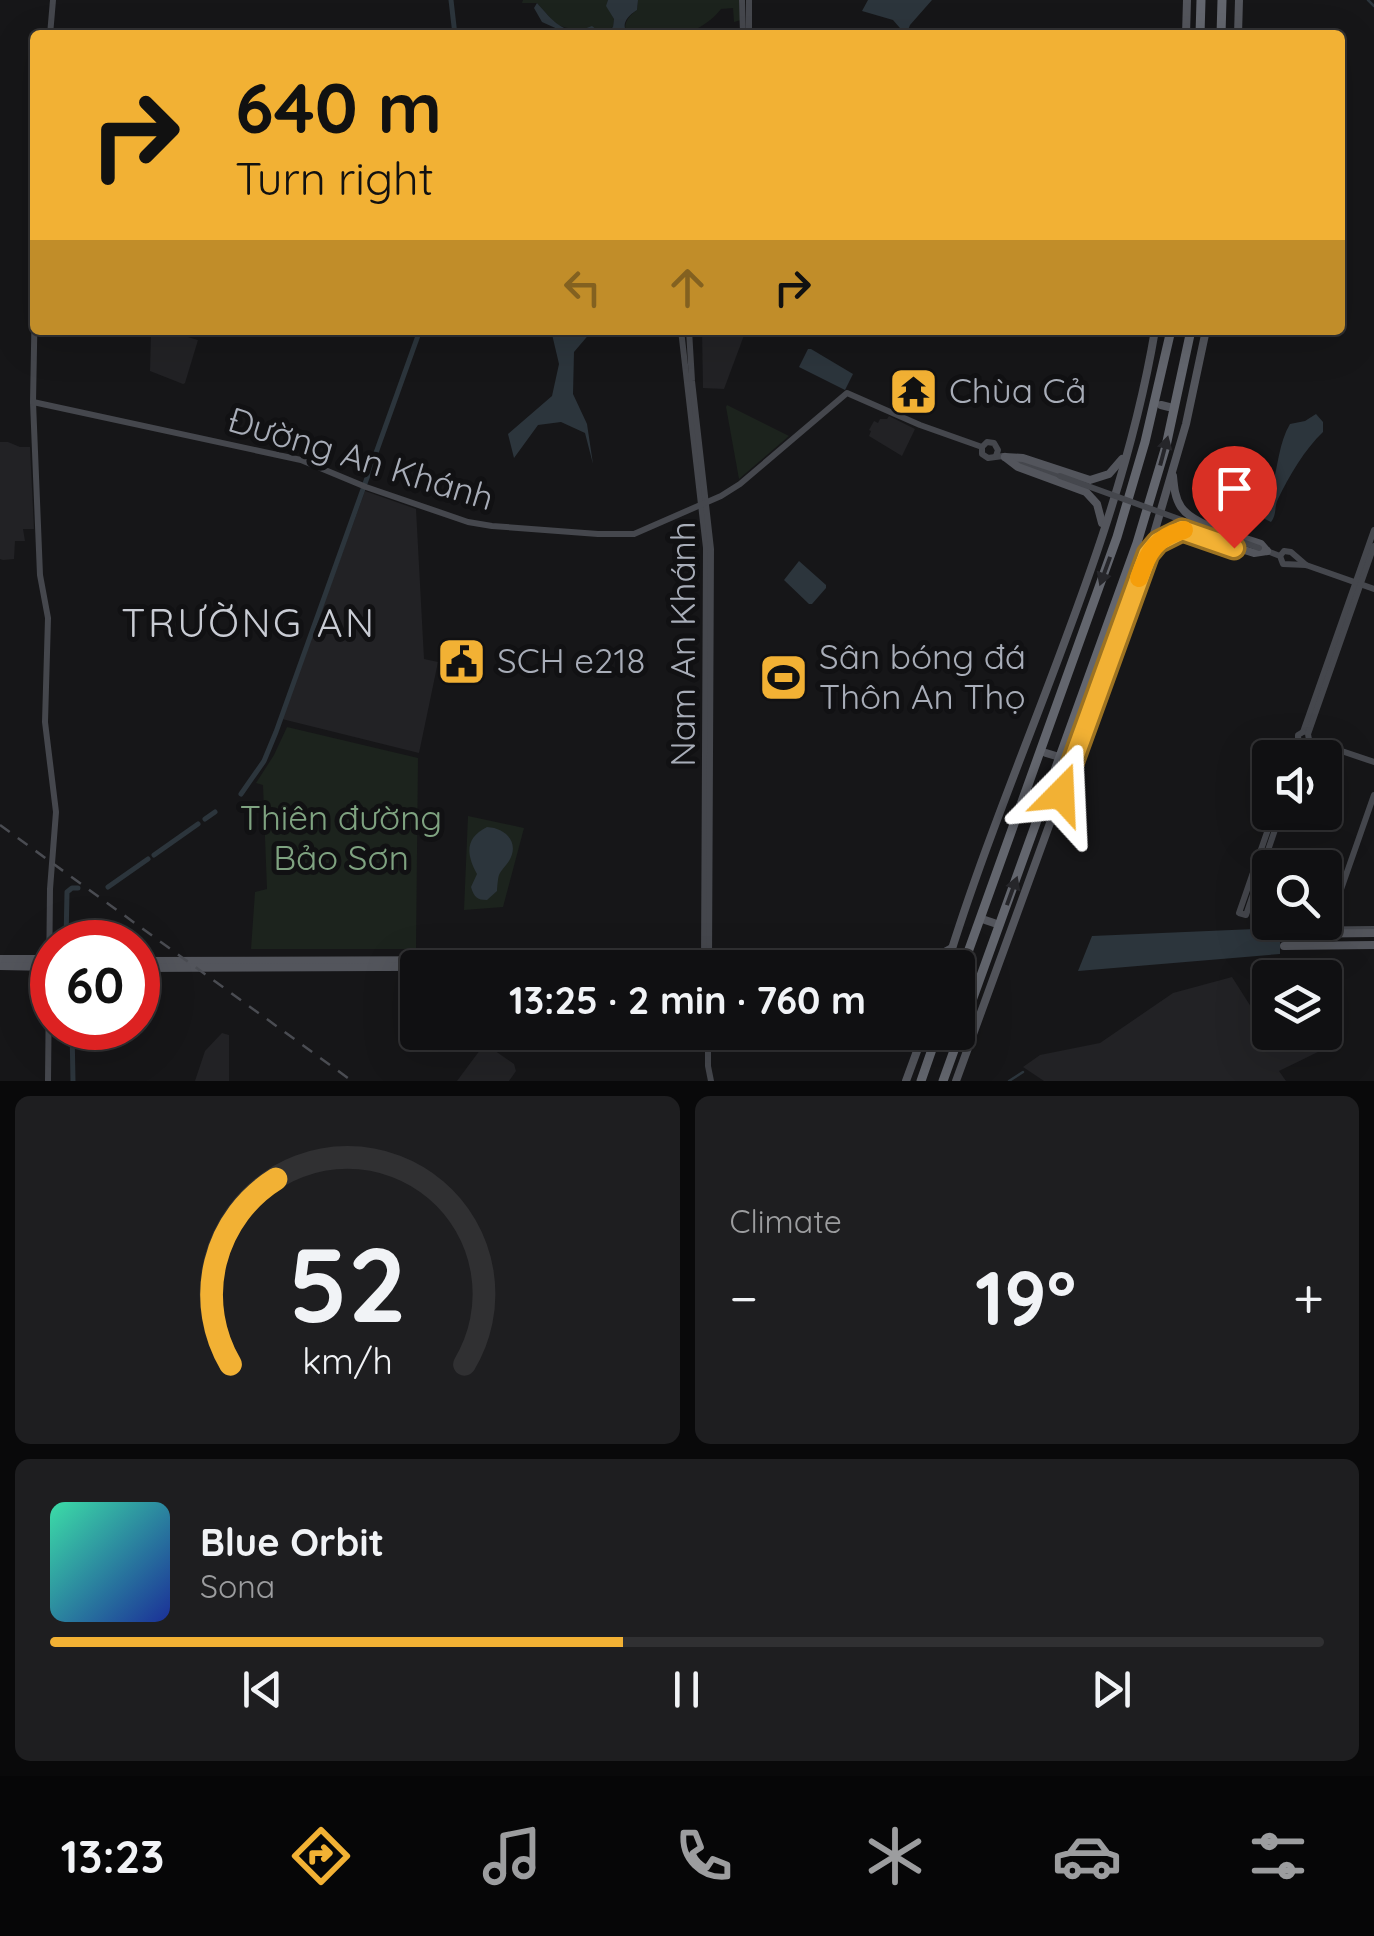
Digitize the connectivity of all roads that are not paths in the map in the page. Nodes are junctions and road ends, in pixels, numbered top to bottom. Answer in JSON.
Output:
{"nodes":[{"id":1,"x":53,"y":0,"type":"edge"},
{"id":2,"x":745,"y":0,"type":"edge"},
{"id":3,"x":1187,"y":0,"type":"edge"},
{"id":4,"x":1201,"y":0,"type":"edge"},
{"id":5,"x":1222,"y":0,"type":"edge"},
{"id":6,"x":1239,"y":0,"type":"edge"},
{"id":7,"x":50,"y":30,"type":"edge"},
{"id":8,"x":744,"y":30,"type":"edge"},
{"id":9,"x":1186,"y":30,"type":"edge"},
{"id":10,"x":1200,"y":30,"type":"edge"},
{"id":11,"x":1220,"y":30,"type":"edge"},
{"id":12,"x":1238,"y":30,"type":"edge"},
{"id":13,"x":35,"y":335,"type":"edge"},
{"id":14,"x":683,"y":335,"type":"edge"},
{"id":15,"x":689,"y":335,"type":"edge"},
{"id":16,"x":1155,"y":335,"type":"edge"},
{"id":17,"x":1205,"y":335,"type":"edge"},
{"id":18,"x":1170,"y":336,"type":"edge"},
{"id":19,"x":1189,"y":340,"type":"edge"},
{"id":20,"x":1141,"y":401,"type":"junction"},
{"id":21,"x":34,"y":402,"type":"junction"},
{"id":22,"x":1189,"y":412,"type":"junction"},
{"id":23,"x":1127,"y":451,"type":"junction"},
{"id":24,"x":1001,"y":455,"type":"junction"},
{"id":25,"x":1172,"y":470,"type":"junction"},
{"id":26,"x":704,"y":502,"type":"junction"},
{"id":27,"x":1104,"y":529,"type":"junction"},
{"id":28,"x":1374,"y":530,"type":"edge"},
{"id":29,"x":1374,"y":546,"type":"edge"},
{"id":30,"x":1263,"y":549,"type":"junction"},
{"id":31,"x":1148,"y":554,"type":"junction"},
{"id":32,"x":1293,"y":554,"type":"junction"},
{"id":33,"x":1280,"y":556,"type":"junction"},
{"id":34,"x":1289,"y":565,"type":"junction"},
{"id":35,"x":1306,"y":565,"type":"junction"},
{"id":36,"x":1358,"y":584,"type":"junction"},
{"id":37,"x":1374,"y":589,"type":"edge"},
{"id":38,"x":1305,"y":738,"type":"joint"},
{"id":39,"x":1026,"y":745,"type":"junction"},
{"id":40,"x":1374,"y":762,"type":"edge"},
{"id":41,"x":1073,"y":763,"type":"junction"},
{"id":42,"x":1374,"y":795,"type":"edge"},
{"id":43,"x":1278,"y":812,"type":"edge"},
{"id":44,"x":1342,"y":886,"type":"edge"},
{"id":45,"x":706,"y":911,"type":"junction"},
{"id":46,"x":964,"y":913,"type":"junction"},
{"id":47,"x":50,"y":920,"type":"edge"},
{"id":48,"x":1012,"y":930,"type":"junction"},
{"id":49,"x":1342,"y":931,"type":"edge"},
{"id":50,"x":1374,"y":931,"type":"edge"},
{"id":51,"x":1374,"y":946,"type":"edge"},
{"id":52,"x":952,"y":948,"type":"joint"},
{"id":53,"x":1284,"y":948,"type":"dead end"},
{"id":54,"x":705,"y":950,"type":"edge"},
{"id":55,"x":706,"y":950,"type":"edge"},
{"id":56,"x":949,"y":950,"type":"edge"},
{"id":57,"x":969,"y":950,"type":"edge"},
{"id":58,"x":0,"y":959,"type":"edge"},
{"id":59,"x":30,"y":962,"type":"edge"},
{"id":60,"x":160,"y":964,"type":"edge"},
{"id":61,"x":400,"y":964,"type":"edge"},
{"id":62,"x":30,"y":965,"type":"edge"},
{"id":63,"x":0,"y":966,"type":"edge"},
{"id":64,"x":49,"y":1050,"type":"edge"},
{"id":65,"x":708,"y":1050,"type":"edge"},
{"id":66,"x":917,"y":1050,"type":"edge"},
{"id":67,"x":932,"y":1050,"type":"edge"},
{"id":68,"x":709,"y":1079,"type":"edge"},
{"id":69,"x":48,"y":1081,"type":"edge"},
{"id":70,"x":906,"y":1081,"type":"edge"},
{"id":71,"x":921,"y":1081,"type":"edge"},
{"id":72,"x":943,"y":1081,"type":"edge"},
{"id":73,"x":956,"y":1081,"type":"edge"}],
"edges":[{"from":1,"to":7,"type":"street"},
{"from":2,"to":8,"type":"street"},
{"from":3,"to":9,"type":"main road"},
{"from":4,"to":10,"type":"highway"},
{"from":5,"to":11,"type":"highway"},
{"from":6,"to":12,"type":"main road"},
{"from":13,"to":21,"type":"street"},
{"from":14,"to":26,"type":"street","name":"Nam An Khánh"},
{"from":15,"to":26,"type":"street","name":"Nam An Khánh"},
{"from":16,"to":20,"type":"main road"},
{"from":17,"to":22,"type":"main road"},
{"from":18,"to":57,"type":"highway","one_way":true},
{"from":72,"to":19,"type":"highway","one_way":true},
{"from":20,"to":22,"type":"main road"},
{"from":20,"to":23,"type":"main road"},
{"from":21,"to":26,"type":"street","name":"Đường An Khánh"},
{"from":21,"to":47,"type":"street"},
{"from":22,"to":25,"type":"main road"},
{"from":23,"to":24,"type":"main road"},
{"from":23,"to":27,"type":"main road"},
{"from":24,"to":26,"type":"street","name":"Đường An Khánh"},
{"from":24,"to":27,"type":"main road"},
{"from":24,"to":30,"type":"street","bridge":true},
{"from":25,"to":30,"type":"main road"},
{"from":25,"to":31,"type":"main road"},
{"from":26,"to":45,"type":"street","name":"Nam An Khánh"},
{"from":27,"to":39,"type":"main road"},
{"from":28,"to":36,"type":"street"},
{"from":29,"to":36,"type":"street"},
{"from":30,"to":31,"type":"main road"},
{"from":30,"to":33,"type":"street"},
{"from":31,"to":41,"type":"main road"},
{"from":32,"to":33,"type":"street"},
{"from":32,"to":34,"type":"street"},
{"from":32,"to":35,"type":"street"},
{"from":33,"to":34,"type":"street"},
{"from":34,"to":35,"type":"street"},
{"from":35,"to":36,"type":"street"},
{"from":36,"to":37,"type":"street"},
{"from":36,"to":38,"type":"street"},
{"from":38,"to":40,"type":"street"},
{"from":39,"to":41,"type":"main road"},
{"from":39,"to":46,"type":"main road"},
{"from":41,"to":48,"type":"main road"},
{"from":42,"to":44,"type":"street"},
{"from":43,"to":43,"type":"street"},
{"from":45,"to":54,"type":"street","name":"Nam An Khánh"},
{"from":45,"to":55,"type":"street","name":"Nam An Khánh"},
{"from":46,"to":48,"type":"main road"},
{"from":46,"to":52,"type":"main road"},
{"from":48,"to":73,"type":"main road"},
{"from":49,"to":50,"type":"main road"},
{"from":51,"to":53,"type":"main road"},
{"from":52,"to":56,"type":"main road"},
{"from":58,"to":59,"type":"main road"},
{"from":60,"to":61,"type":"main road"},
{"from":62,"to":63,"type":"main road"},
{"from":64,"to":69,"type":"street"},
{"from":65,"to":68,"type":"street"},
{"from":66,"to":70,"type":"main road"},
{"from":67,"to":71,"type":"highway"}]}
